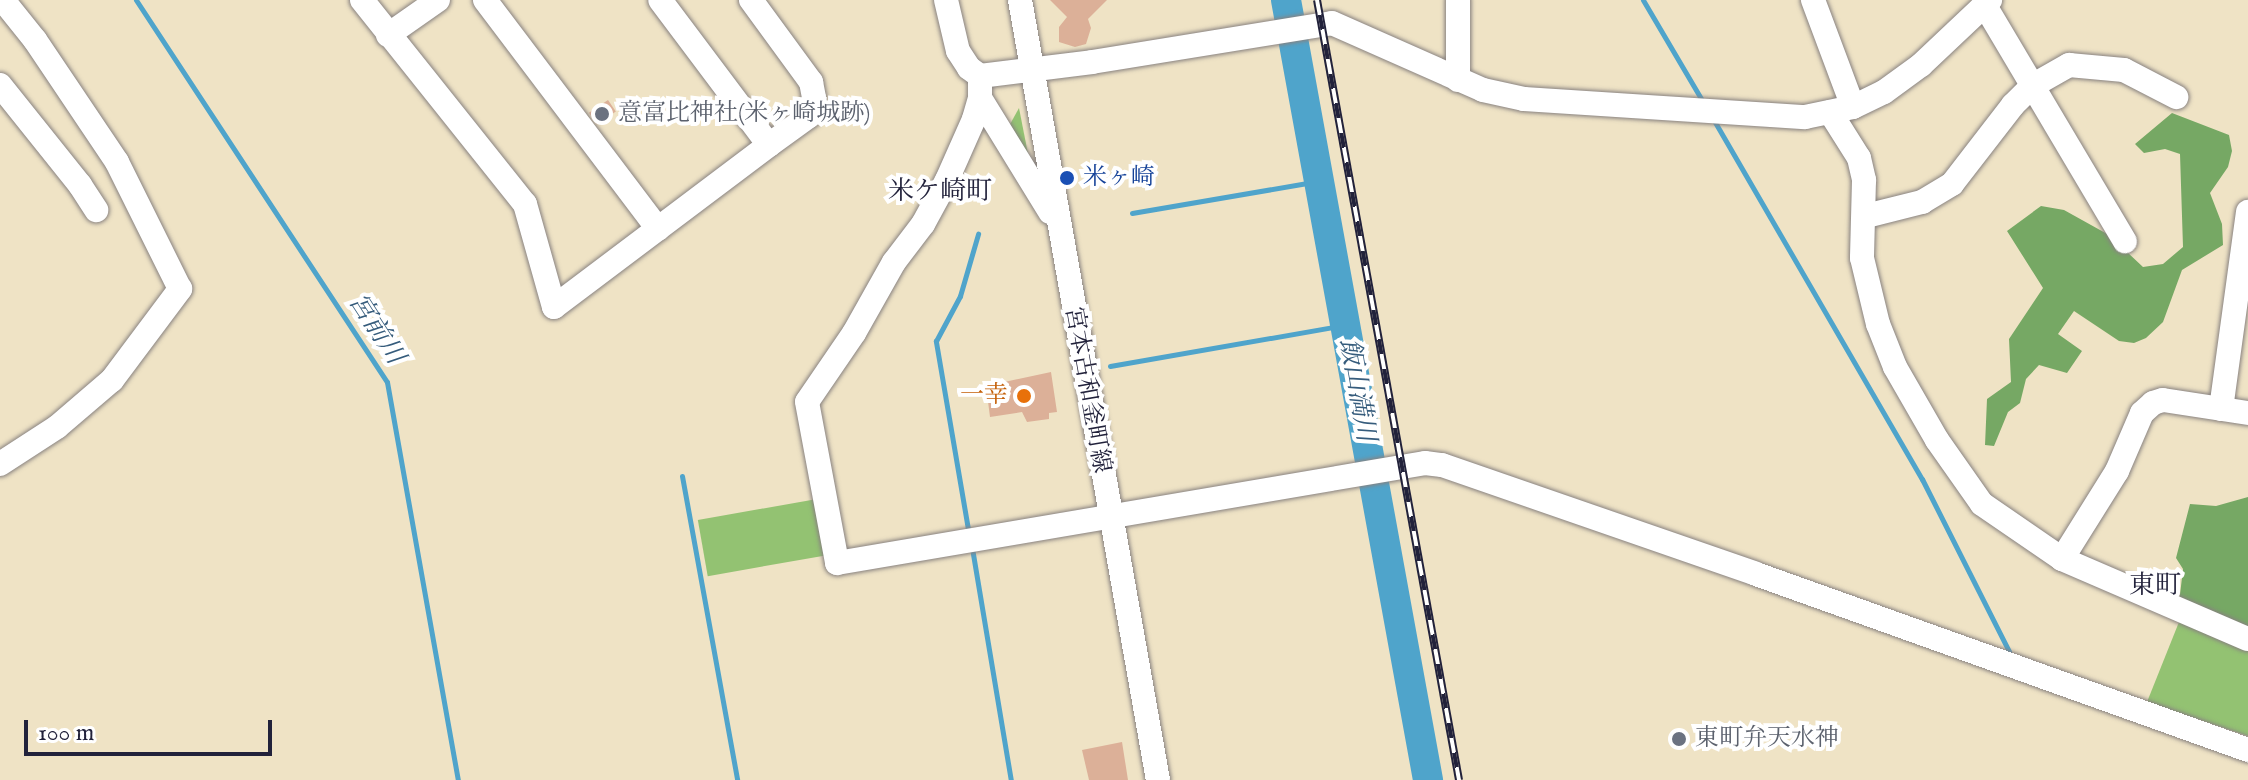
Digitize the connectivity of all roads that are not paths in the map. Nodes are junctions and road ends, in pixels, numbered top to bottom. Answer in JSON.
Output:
{"nodes":[{"id":1,"x":3,"y":0,"type":"edge"},
{"id":2,"x":362,"y":0,"type":"edge"},
{"id":3,"x":438,"y":0,"type":"edge"},
{"id":4,"x":485,"y":0,"type":"edge"},
{"id":5,"x":660,"y":0,"type":"edge"},
{"id":6,"x":751,"y":0,"type":"edge"},
{"id":7,"x":946,"y":0,"type":"edge"},
{"id":8,"x":1020,"y":0,"type":"edge"},
{"id":9,"x":1458,"y":0,"type":"edge"},
{"id":10,"x":1813,"y":0,"type":"edge"},
{"id":11,"x":1987,"y":2,"type":"edge"},
{"id":12,"x":388,"y":35,"type":"junction"},
{"id":13,"x":1033,"y":71,"type":"junction"},
{"id":14,"x":1458,"y":80,"type":"junction"},
{"id":15,"x":0,"y":85,"type":"edge"},
{"id":16,"x":2032,"y":86,"type":"junction"},
{"id":17,"x":983,"y":95,"type":"junction"},
{"id":18,"x":2176,"y":97,"type":"dead end"},
{"id":19,"x":1842,"y":110,"type":"junction"},
{"id":20,"x":769,"y":145,"type":"junction"},
{"id":21,"x":96,"y":210,"type":"dead end"},
{"id":22,"x":2248,"y":212,"type":"edge"},
{"id":23,"x":1866,"y":216,"type":"junction"},
{"id":24,"x":658,"y":229,"type":"junction"},
{"id":25,"x":1061,"y":240,"type":"junction"},
{"id":26,"x":2125,"y":241,"type":"dead end"},
{"id":27,"x":2221,"y":409,"type":"junction"},
{"id":28,"x":2248,"y":413,"type":"edge"},
{"id":29,"x":0,"y":464,"type":"edge"},
{"id":30,"x":1109,"y":518,"type":"junction"},
{"id":31,"x":2062,"y":559,"type":"junction"},
{"id":32,"x":2248,"y":639,"type":"edge"},
{"id":33,"x":2248,"y":750,"type":"edge"},
{"id":34,"x":1158,"y":780,"type":"edge"}],
"edges":[{"from":1,"to":29,"type":"street"},
{"from":2,"to":12,"type":"street"},
{"from":3,"to":12,"type":"street"},
{"from":4,"to":24,"type":"street"},
{"from":5,"to":20,"type":"street"},
{"from":6,"to":20,"type":"street"},
{"from":7,"to":17,"type":"street"},
{"from":8,"to":13,"type":"street","name":"宮本古和釜町線"},
{"from":9,"to":14,"type":"street"},
{"from":10,"to":19,"type":"street"},
{"from":11,"to":16,"type":"street"},
{"from":11,"to":19,"type":"street"},
{"from":12,"to":24,"type":"street"},
{"from":13,"to":14,"type":"street"},
{"from":13,"to":17,"type":"street"},
{"from":13,"to":25,"type":"street","name":"宮本古和釜町線"},
{"from":14,"to":19,"type":"street"},
{"from":15,"to":21,"type":"street"},
{"from":16,"to":18,"type":"street"},
{"from":16,"to":23,"type":"street"},
{"from":16,"to":26,"type":"street"},
{"from":17,"to":25,"type":"street"},
{"from":17,"to":30,"type":"street"},
{"from":19,"to":23,"type":"street"},
{"from":20,"to":24,"type":"street"},
{"from":22,"to":27,"type":"street"},
{"from":23,"to":31,"type":"street"},
{"from":25,"to":30,"type":"street","name":"宮本古和釜町線"},
{"from":27,"to":28,"type":"street"},
{"from":27,"to":31,"type":"street"},
{"from":30,"to":33,"type":"street"},
{"from":30,"to":34,"type":"street","name":"宮本古和釜町線"},
{"from":31,"to":32,"type":"street"}]}
